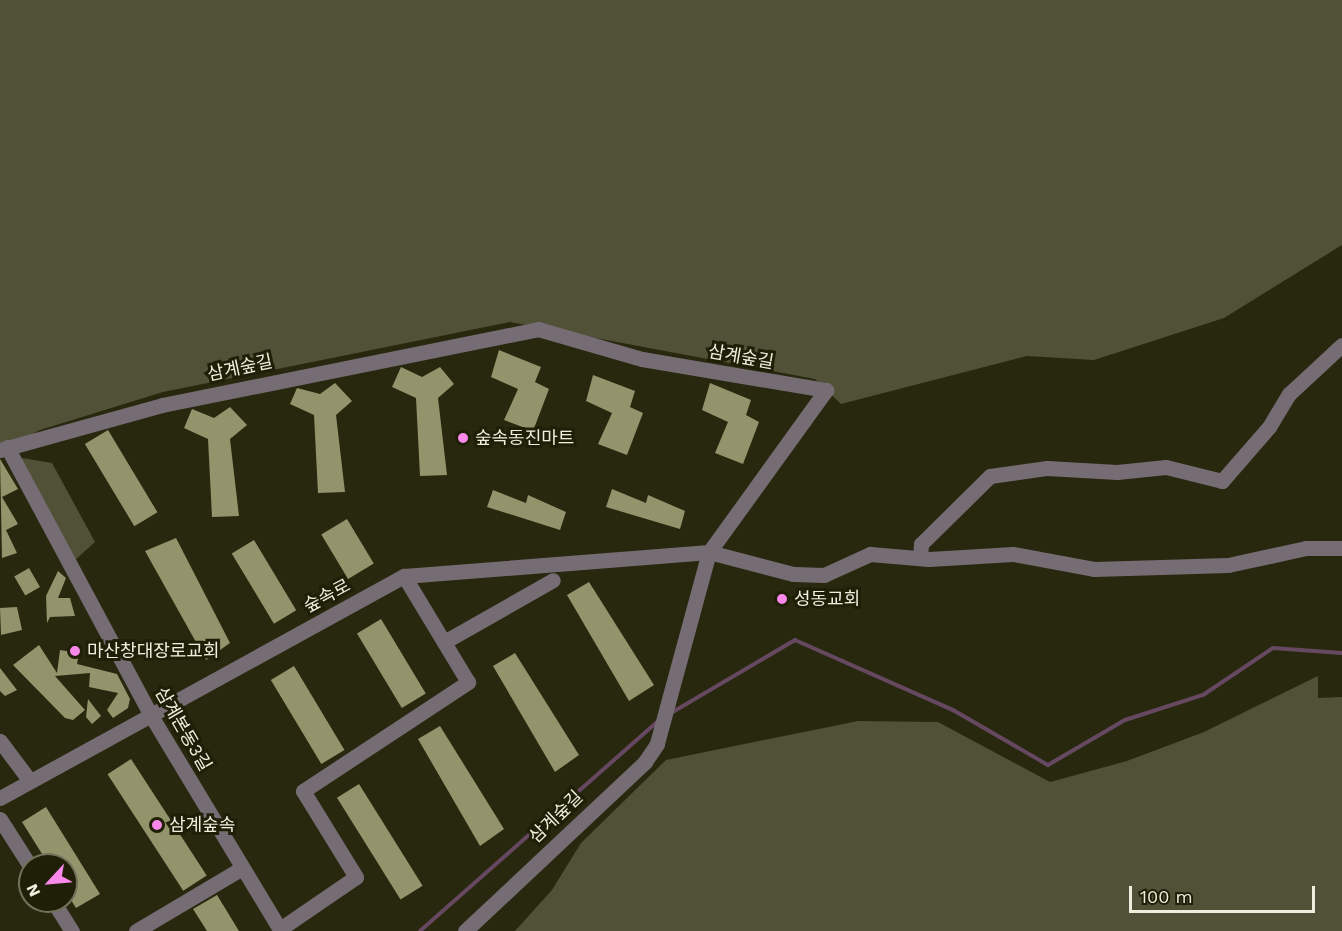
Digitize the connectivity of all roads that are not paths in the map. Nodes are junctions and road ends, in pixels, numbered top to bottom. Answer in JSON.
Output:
{"nodes":[{"id":1,"x":1342,"y":345,"type":"edge"},
{"id":2,"x":3,"y":448,"type":"edge"},
{"id":3,"x":1342,"y":548,"type":"edge"},
{"id":4,"x":709,"y":552,"type":"junction"},
{"id":5,"x":920,"y":558,"type":"junction"},
{"id":6,"x":404,"y":576,"type":"junction"},
{"id":7,"x":553,"y":580,"type":"dead end"},
{"id":8,"x":444,"y":642,"type":"junction"},
{"id":9,"x":150,"y":714,"type":"junction"},
{"id":10,"x":0,"y":741,"type":"edge"},
{"id":11,"x":30,"y":781,"type":"junction"},
{"id":12,"x":0,"y":798,"type":"edge"},
{"id":13,"x":0,"y":819,"type":"edge"},
{"id":14,"x":22,"y":853,"type":"edge"},
{"id":15,"x":242,"y":868,"type":"junction"},
{"id":16,"x":60,"y":913,"type":"edge"},
{"id":17,"x":280,"y":930,"type":"edge"},
{"id":18,"x":72,"y":931,"type":"edge"},
{"id":19,"x":136,"y":931,"type":"edge"},
{"id":20,"x":465,"y":931,"type":"edge"}],
"edges":[{"from":1,"to":5,"type":"street"},
{"from":2,"to":4,"type":"street","name":"삼계숲길"},
{"from":2,"to":9,"type":"street","name":"삼계본동3길"},
{"from":3,"to":5,"type":"street","name":"숲속로"},
{"from":4,"to":5,"type":"street","name":"숲속로"},
{"from":4,"to":6,"type":"street","name":"숲속로"},
{"from":4,"to":20,"type":"street","name":"삼계숲길"},
{"from":6,"to":8,"type":"street"},
{"from":6,"to":9,"type":"street","name":"숲속로"},
{"from":7,"to":8,"type":"street"},
{"from":8,"to":17,"type":"street"},
{"from":9,"to":11,"type":"street","name":"숲속로"},
{"from":9,"to":15,"type":"street","name":"삼계본동3길"},
{"from":10,"to":11,"type":"street"},
{"from":11,"to":12,"type":"street","name":"숲속로"},
{"from":13,"to":14,"type":"street"},
{"from":15,"to":17,"type":"street","name":"삼계본동3길"},
{"from":15,"to":19,"type":"street"},
{"from":16,"to":18,"type":"street"}]}
